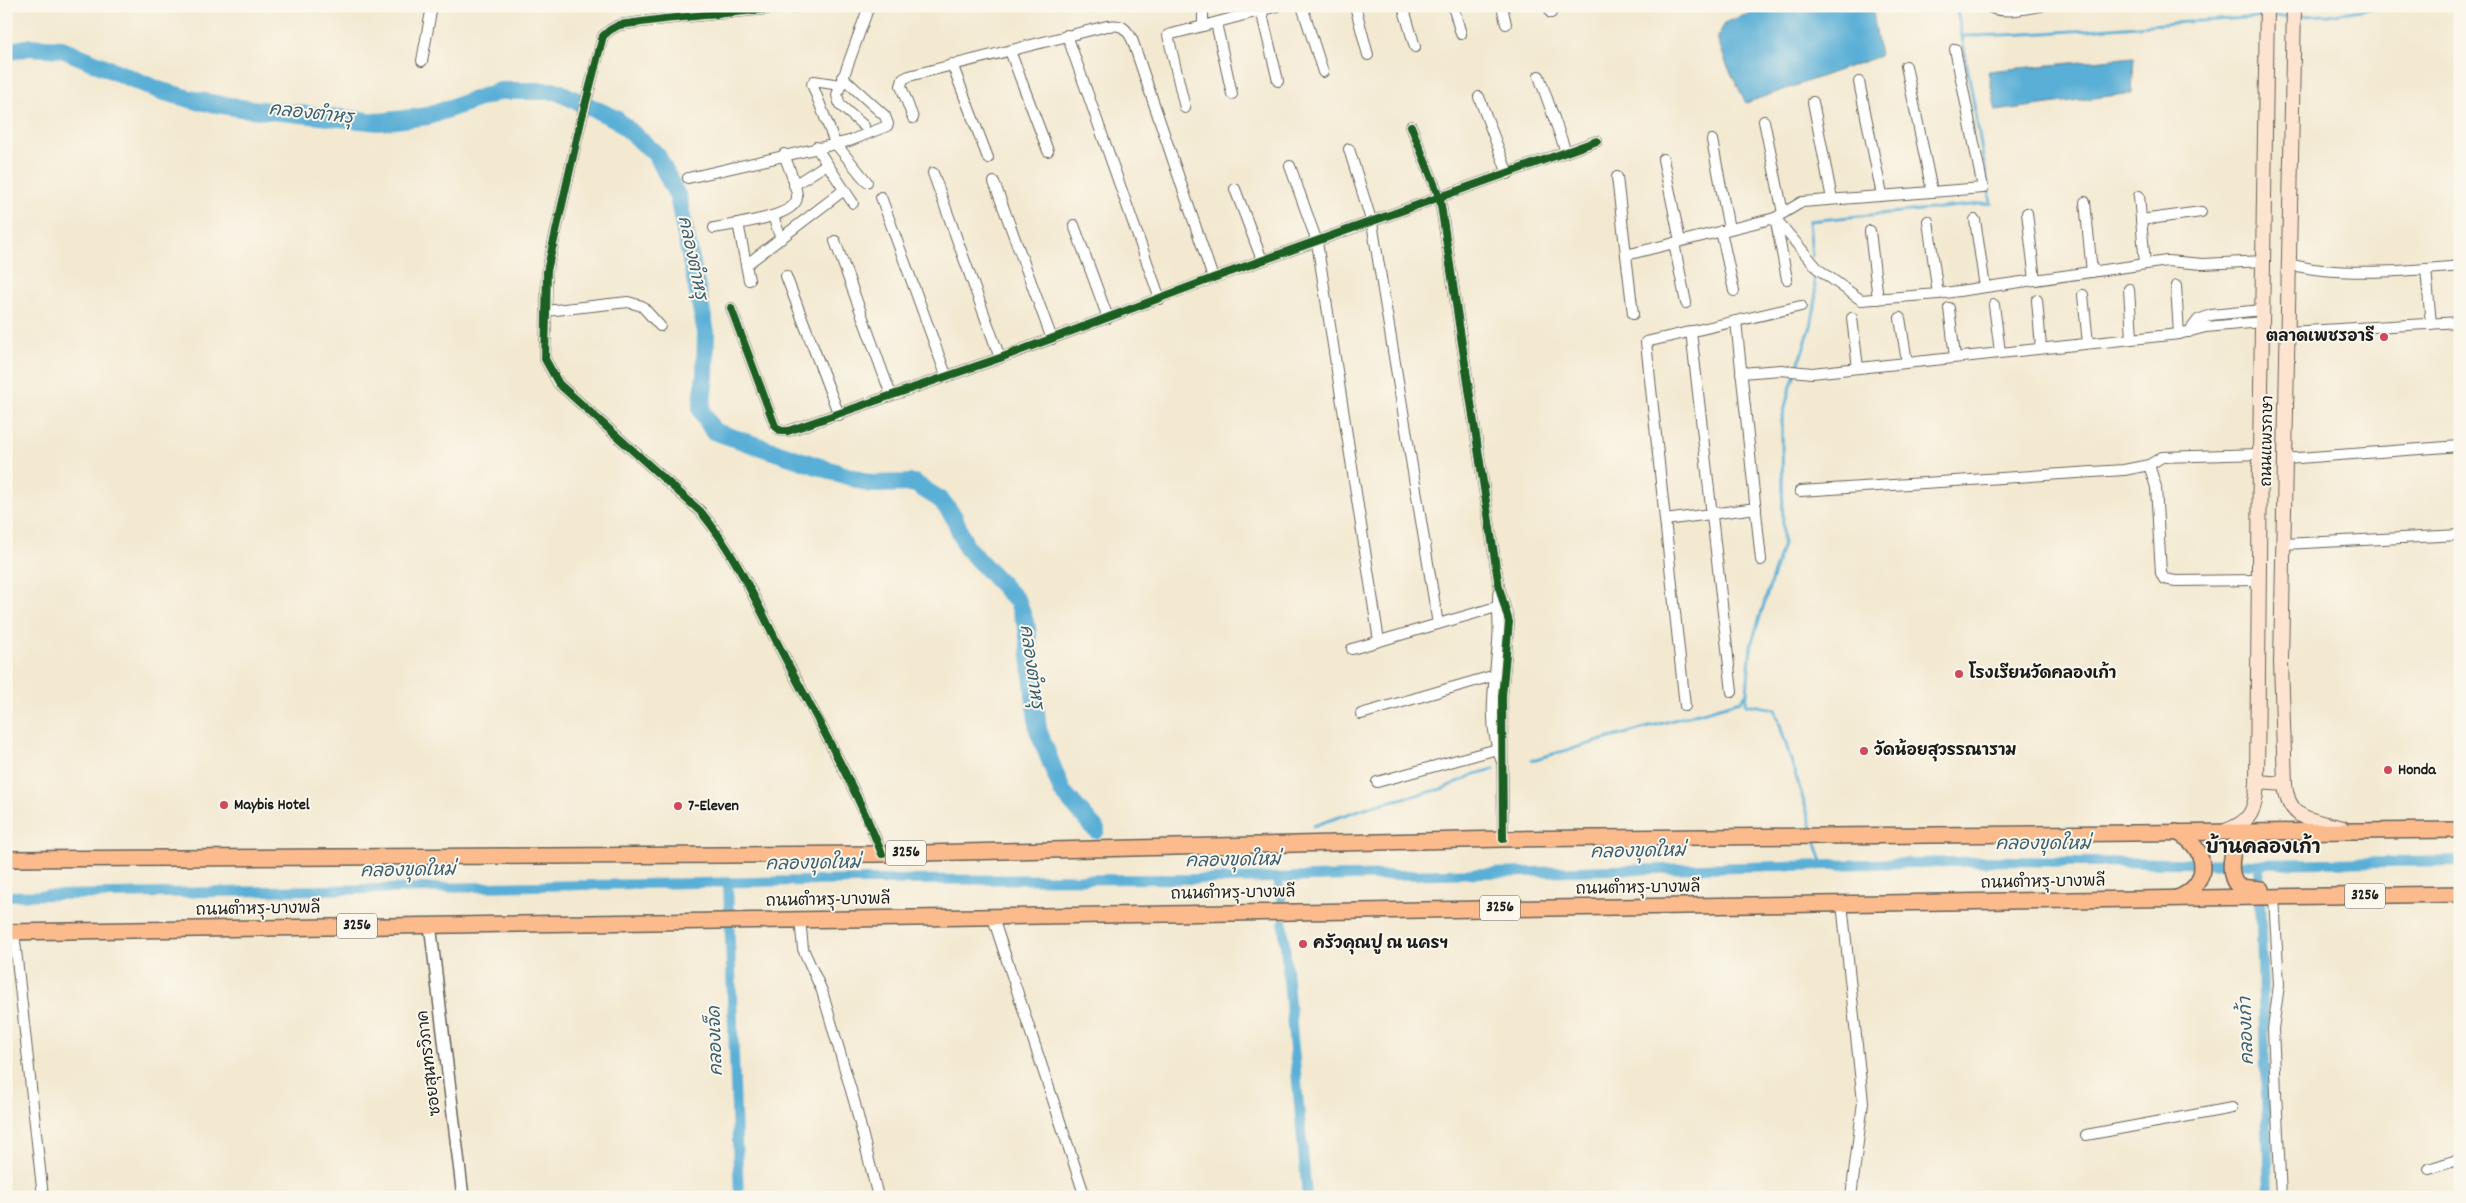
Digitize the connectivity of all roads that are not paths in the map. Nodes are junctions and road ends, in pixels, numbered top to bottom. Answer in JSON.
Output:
{"nodes":[{"id":1,"x":432,"y":6,"type":"edge"},
{"id":2,"x":799,"y":6,"type":"edge"},
{"id":3,"x":869,"y":6,"type":"edge"},
{"id":4,"x":1203,"y":6,"type":"edge"},
{"id":5,"x":1277,"y":6,"type":"edge"},
{"id":6,"x":1302,"y":6,"type":"edge"},
{"id":7,"x":1355,"y":6,"type":"edge"},
{"id":8,"x":1403,"y":6,"type":"edge"},
{"id":9,"x":1453,"y":6,"type":"edge"},
{"id":10,"x":1502,"y":6,"type":"edge"},
{"id":11,"x":1988,"y":6,"type":"edge"},
{"id":12,"x":2041,"y":6,"type":"edge"},
{"id":13,"x":2267,"y":6,"type":"edge"},
{"id":14,"x":2294,"y":6,"type":"edge"},
{"id":15,"x":1254,"y":9,"type":"edge"},
{"id":16,"x":1216,"y":23,"type":"junction"},
{"id":17,"x":1506,"y":24,"type":"dead end"},
{"id":18,"x":1203,"y":26,"type":"junction"},
{"id":19,"x":1461,"y":34,"type":"dead end"},
{"id":20,"x":1067,"y":35,"type":"junction"},
{"id":21,"x":1415,"y":47,"type":"dead end"},
{"id":22,"x":1955,"y":49,"type":"dead end"},
{"id":23,"x":1010,"y":51,"type":"junction"},
{"id":24,"x":1368,"y":55,"type":"dead end"},
{"id":25,"x":422,"y":61,"type":"dead end"},
{"id":26,"x":952,"y":64,"type":"junction"},
{"id":27,"x":1906,"y":66,"type":"dead end"},
{"id":28,"x":1323,"y":72,"type":"dead end"},
{"id":29,"x":1539,"y":76,"type":"dead end"},
{"id":30,"x":841,"y":81,"type":"junction"},
{"id":31,"x":1278,"y":81,"type":"dead end"},
{"id":32,"x":1859,"y":82,"type":"dead end"},
{"id":33,"x":1232,"y":94,"type":"dead end"},
{"id":34,"x":1479,"y":97,"type":"dead end"},
{"id":35,"x":1813,"y":102,"type":"dead end"},
{"id":36,"x":1185,"y":108,"type":"dead end"},
{"id":37,"x":913,"y":118,"type":"dead end"},
{"id":38,"x":1764,"y":121,"type":"dead end"},
{"id":39,"x":864,"y":126,"type":"dead end"},
{"id":40,"x":1411,"y":126,"type":"dead end"},
{"id":41,"x":1712,"y":140,"type":"dead end"},
{"id":42,"x":1597,"y":141,"type":"dead end"},
{"id":43,"x":835,"y":143,"type":"junction"},
{"id":44,"x":816,"y":148,"type":"junction"},
{"id":45,"x":1349,"y":149,"type":"dead end"},
{"id":46,"x":1048,"y":150,"type":"dead end"},
{"id":47,"x":1566,"y":152,"type":"junction"},
{"id":48,"x":784,"y":154,"type":"junction"},
{"id":49,"x":988,"y":158,"type":"dead end"},
{"id":50,"x":1664,"y":159,"type":"dead end"},
{"id":51,"x":827,"y":164,"type":"junction"},
{"id":52,"x":1290,"y":166,"type":"dead end"},
{"id":53,"x":933,"y":173,"type":"dead end"},
{"id":54,"x":1508,"y":174,"type":"junction"},
{"id":55,"x":1617,"y":177,"type":"dead end"},
{"id":56,"x":688,"y":178,"type":"dead end"},
{"id":57,"x":867,"y":182,"type":"dead end"},
{"id":58,"x":994,"y":182,"type":"dead end"},
{"id":59,"x":794,"y":186,"type":"junction"},
{"id":60,"x":1235,"y":189,"type":"dead end"},
{"id":61,"x":844,"y":190,"type":"junction"},
{"id":62,"x":1932,"y":191,"type":"junction"},
{"id":63,"x":1882,"y":195,"type":"junction"},
{"id":64,"x":2139,"y":196,"type":"dead end"},
{"id":65,"x":881,"y":197,"type":"dead end"},
{"id":66,"x":1440,"y":199,"type":"junction"},
{"id":67,"x":1832,"y":199,"type":"junction"},
{"id":68,"x":2085,"y":202,"type":"dead end"},
{"id":69,"x":853,"y":203,"type":"dead end"},
{"id":70,"x":2201,"y":212,"type":"dead end"},
{"id":71,"x":2027,"y":213,"type":"dead end"},
{"id":72,"x":1779,"y":215,"type":"junction"},
{"id":73,"x":773,"y":216,"type":"junction"},
{"id":74,"x":1975,"y":220,"type":"dead end"},
{"id":75,"x":2141,"y":220,"type":"junction"},
{"id":76,"x":1928,"y":221,"type":"dead end"},
{"id":77,"x":738,"y":223,"type":"junction"},
{"id":78,"x":1372,"y":223,"type":"junction"},
{"id":79,"x":1074,"y":226,"type":"dead end"},
{"id":80,"x":714,"y":228,"type":"dead end"},
{"id":81,"x":1725,"y":230,"type":"junction"},
{"id":82,"x":1870,"y":231,"type":"dead end"},
{"id":83,"x":781,"y":239,"type":"junction"},
{"id":84,"x":835,"y":242,"type":"dead end"},
{"id":85,"x":1317,"y":242,"type":"junction"},
{"id":86,"x":1677,"y":242,"type":"junction"},
{"id":87,"x":1626,"y":255,"type":"junction"},
{"id":88,"x":1262,"y":260,"type":"junction"},
{"id":89,"x":2264,"y":261,"type":"junction"},
{"id":90,"x":2145,"y":264,"type":"junction"},
{"id":91,"x":2289,"y":264,"type":"junction"},
{"id":92,"x":746,"y":265,"type":"junction"},
{"id":93,"x":2460,"y":266,"type":"edge"},
{"id":94,"x":2426,"y":269,"type":"junction"},
{"id":95,"x":2092,"y":272,"type":"junction"},
{"id":96,"x":786,"y":276,"type":"dead end"},
{"id":97,"x":1213,"y":278,"type":"junction"},
{"id":98,"x":1787,"y":279,"type":"dead end"},
{"id":99,"x":749,"y":280,"type":"dead end"},
{"id":100,"x":2035,"y":280,"type":"junction"},
{"id":101,"x":2176,"y":286,"type":"dead end"},
{"id":102,"x":1985,"y":287,"type":"junction"},
{"id":103,"x":2129,"y":289,"type":"dead end"},
{"id":104,"x":1734,"y":291,"type":"dead end"},
{"id":105,"x":1938,"y":294,"type":"junction"},
{"id":106,"x":2083,"y":295,"type":"dead end"},
{"id":107,"x":1160,"y":299,"type":"junction"},
{"id":108,"x":1878,"y":299,"type":"junction"},
{"id":109,"x":2037,"y":300,"type":"dead end"},
{"id":110,"x":1686,"y":303,"type":"dead end"},
{"id":111,"x":1994,"y":305,"type":"dead end"},
{"id":112,"x":1801,"y":306,"type":"dead end"},
{"id":113,"x":731,"y":308,"type":"dead end"},
{"id":114,"x":1949,"y":308,"type":"dead end"},
{"id":115,"x":546,"y":311,"type":"junction"},
{"id":116,"x":1633,"y":314,"type":"dead end"},
{"id":117,"x":2262,"y":316,"type":"junction"},
{"id":118,"x":1108,"y":318,"type":"junction"},
{"id":119,"x":1852,"y":318,"type":"dead end"},
{"id":120,"x":1900,"y":318,"type":"dead end"},
{"id":121,"x":1736,"y":321,"type":"junction"},
{"id":122,"x":2460,"y":322,"type":"edge"},
{"id":123,"x":2431,"y":324,"type":"junction"},
{"id":124,"x":660,"y":326,"type":"dead end"},
{"id":125,"x":1691,"y":332,"type":"junction"},
{"id":126,"x":2288,"y":332,"type":"junction"},
{"id":127,"x":2184,"y":333,"type":"junction"},
{"id":128,"x":2132,"y":338,"type":"junction"},
{"id":129,"x":1052,"y":339,"type":"junction"},
{"id":130,"x":2088,"y":343,"type":"junction"},
{"id":131,"x":2041,"y":348,"type":"junction"},
{"id":132,"x":2000,"y":352,"type":"junction"},
{"id":133,"x":1955,"y":357,"type":"junction"},
{"id":134,"x":1000,"y":358,"type":"junction"},
{"id":135,"x":1907,"y":362,"type":"junction"},
{"id":136,"x":1858,"y":368,"type":"junction"},
{"id":137,"x":1741,"y":373,"type":"junction"},
{"id":138,"x":946,"y":375,"type":"junction"},
{"id":139,"x":891,"y":395,"type":"junction"},
{"id":140,"x":839,"y":414,"type":"junction"},
{"id":141,"x":2460,"y":446,"type":"edge"},
{"id":142,"x":2260,"y":454,"type":"junction"},
{"id":143,"x":2285,"y":459,"type":"junction"},
{"id":144,"x":2149,"y":465,"type":"junction"},
{"id":145,"x":1800,"y":491,"type":"dead end"},
{"id":146,"x":1756,"y":508,"type":"junction"},
{"id":147,"x":1711,"y":514,"type":"junction"},
{"id":148,"x":1665,"y":520,"type":"junction"},
{"id":149,"x":2460,"y":535,"type":"edge"},
{"id":150,"x":2284,"y":544,"type":"junction"},
{"id":151,"x":1761,"y":560,"type":"dead end"},
{"id":152,"x":2259,"y":580,"type":"junction"},
{"id":153,"x":1501,"y":606,"type":"junction"},
{"id":154,"x":1438,"y":624,"type":"junction"},
{"id":155,"x":1378,"y":641,"type":"junction"},
{"id":156,"x":1352,"y":649,"type":"dead end"},
{"id":157,"x":1505,"y":672,"type":"junction"},
{"id":158,"x":1494,"y":676,"type":"junction"},
{"id":159,"x":1732,"y":692,"type":"dead end"},
{"id":160,"x":1685,"y":706,"type":"dead end"},
{"id":161,"x":1361,"y":714,"type":"dead end"},
{"id":162,"x":1500,"y":748,"type":"junction"},
{"id":163,"x":1377,"y":782,"type":"dead end"},
{"id":164,"x":2258,"y":782,"type":"junction"},
{"id":165,"x":2285,"y":784,"type":"junction"},
{"id":166,"x":2460,"y":830,"type":"edge"},
{"id":167,"x":2224,"y":831,"type":"junction"},
{"id":168,"x":2354,"y":831,"type":"junction"},
{"id":169,"x":2378,"y":831,"type":"junction"},
{"id":170,"x":2174,"y":832,"type":"junction"},
{"id":171,"x":1503,"y":839,"type":"junction"},
{"id":172,"x":882,"y":854,"type":"junction"},
{"id":173,"x":6,"y":859,"type":"edge"},
{"id":174,"x":2249,"y":894,"type":"junction"},
{"id":175,"x":2460,"y":894,"type":"edge"},
{"id":176,"x":2271,"y":895,"type":"junction"},
{"id":177,"x":2176,"y":899,"type":"junction"},
{"id":178,"x":1842,"y":903,"type":"junction"},
{"id":179,"x":992,"y":915,"type":"junction"},
{"id":180,"x":800,"y":919,"type":"junction"},
{"id":181,"x":430,"y":924,"type":"junction"},
{"id":182,"x":10,"y":932,"type":"edge"},
{"id":183,"x":2232,"y":1108,"type":"dead end"},
{"id":184,"x":2086,"y":1135,"type":"dead end"},
{"id":185,"x":2460,"y":1159,"type":"edge"},
{"id":186,"x":2429,"y":1170,"type":"dead end"},
{"id":187,"x":43,"y":1197,"type":"edge"},
{"id":188,"x":463,"y":1197,"type":"edge"},
{"id":189,"x":878,"y":1197,"type":"edge"},
{"id":190,"x":1085,"y":1197,"type":"edge"},
{"id":191,"x":1851,"y":1197,"type":"edge"},
{"id":192,"x":2281,"y":1197,"type":"edge"}],
"edges":[{"from":1,"to":25,"type":"street"},
{"from":2,"to":115,"type":"street"},
{"from":3,"to":30,"type":"street"},
{"from":4,"to":18,"type":"street"},
{"from":5,"to":15,"type":"street"},
{"from":6,"to":28,"type":"street"},
{"from":7,"to":24,"type":"street"},
{"from":8,"to":21,"type":"street"},
{"from":9,"to":19,"type":"street"},
{"from":10,"to":17,"type":"street"},
{"from":11,"to":12,"type":"street"},
{"from":13,"to":89,"type":"main road","name":"ถนนแพรกษา"},
{"from":14,"to":91,"type":"main road","name":"ถนนแพรกษา"},
{"from":15,"to":16,"type":"street"},
{"from":15,"to":31,"type":"street"},
{"from":16,"to":18,"type":"street"},
{"from":16,"to":33,"type":"street"},
{"from":18,"to":36,"type":"street"},
{"from":20,"to":23,"type":"street"},
{"from":20,"to":97,"type":"street"},
{"from":20,"to":107,"type":"street"},
{"from":22,"to":62,"type":"street"},
{"from":23,"to":26,"type":"street"},
{"from":23,"to":46,"type":"street"},
{"from":26,"to":37,"type":"street"},
{"from":26,"to":49,"type":"street"},
{"from":27,"to":62,"type":"street"},
{"from":29,"to":47,"type":"street"},
{"from":30,"to":39,"type":"street"},
{"from":30,"to":43,"type":"street"},
{"from":30,"to":43,"type":"street"},
{"from":32,"to":63,"type":"street"},
{"from":34,"to":54,"type":"street"},
{"from":35,"to":67,"type":"street"},
{"from":38,"to":72,"type":"street"},
{"from":40,"to":66,"type":"street"},
{"from":41,"to":81,"type":"street"},
{"from":42,"to":47,"type":"street"},
{"from":43,"to":44,"type":"street"},
{"from":43,"to":57,"type":"street"},
{"from":44,"to":48,"type":"street"},
{"from":44,"to":51,"type":"street"},
{"from":45,"to":78,"type":"street"},
{"from":47,"to":54,"type":"street"},
{"from":48,"to":56,"type":"street"},
{"from":48,"to":59,"type":"street"},
{"from":50,"to":86,"type":"street"},
{"from":51,"to":59,"type":"street"},
{"from":51,"to":61,"type":"street"},
{"from":52,"to":85,"type":"street"},
{"from":53,"to":134,"type":"street"},
{"from":54,"to":66,"type":"street"},
{"from":55,"to":87,"type":"street"},
{"from":58,"to":129,"type":"street"},
{"from":59,"to":73,"type":"street"},
{"from":60,"to":88,"type":"street"},
{"from":61,"to":69,"type":"street"},
{"from":61,"to":83,"type":"street"},
{"from":62,"to":63,"type":"street"},
{"from":63,"to":67,"type":"street"},
{"from":64,"to":75,"type":"street"},
{"from":65,"to":138,"type":"street"},
{"from":66,"to":78,"type":"street"},
{"from":66,"to":153,"type":"street"},
{"from":67,"to":72,"type":"street"},
{"from":68,"to":95,"type":"street"},
{"from":70,"to":75,"type":"street"},
{"from":71,"to":100,"type":"street"},
{"from":72,"to":81,"type":"street"},
{"from":72,"to":98,"type":"street"},
{"from":72,"to":108,"type":"street"},
{"from":73,"to":77,"type":"street"},
{"from":73,"to":83,"type":"street"},
{"from":74,"to":102,"type":"street"},
{"from":75,"to":90,"type":"street"},
{"from":76,"to":105,"type":"street"},
{"from":77,"to":80,"type":"street"},
{"from":77,"to":92,"type":"street"},
{"from":78,"to":85,"type":"street"},
{"from":78,"to":154,"type":"street"},
{"from":79,"to":118,"type":"street"},
{"from":81,"to":86,"type":"street"},
{"from":81,"to":104,"type":"street"},
{"from":82,"to":108,"type":"street"},
{"from":83,"to":92,"type":"street"},
{"from":84,"to":139,"type":"street"},
{"from":85,"to":88,"type":"street"},
{"from":85,"to":155,"type":"street"},
{"from":86,"to":87,"type":"street"},
{"from":86,"to":110,"type":"street"},
{"from":87,"to":116,"type":"street"},
{"from":88,"to":97,"type":"street"},
{"from":89,"to":90,"type":"street"},
{"from":89,"to":117,"type":"main road","name":"ถนนแพรกษา"},
{"from":90,"to":95,"type":"street"},
{"from":91,"to":94,"type":"street"},
{"from":91,"to":126,"type":"main road","name":"ถนนแพรกษา"},
{"from":92,"to":99,"type":"street"},
{"from":93,"to":94,"type":"street"},
{"from":94,"to":123,"type":"street"},
{"from":95,"to":100,"type":"street"},
{"from":96,"to":140,"type":"street"},
{"from":97,"to":107,"type":"street"},
{"from":100,"to":102,"type":"street"},
{"from":101,"to":127,"type":"street"},
{"from":102,"to":105,"type":"street"},
{"from":103,"to":128,"type":"street"},
{"from":105,"to":108,"type":"street"},
{"from":106,"to":130,"type":"street"},
{"from":107,"to":118,"type":"street"},
{"from":109,"to":131,"type":"street"},
{"from":111,"to":132,"type":"street"},
{"from":112,"to":121,"type":"street"},
{"from":113,"to":140,"type":"street"},
{"from":114,"to":133,"type":"street"},
{"from":115,"to":124,"type":"street"},
{"from":115,"to":172,"type":"street"},
{"from":117,"to":127,"type":"street"},
{"from":117,"to":142,"type":"main road","name":"ถนนแพรกษา"},
{"from":118,"to":129,"type":"street"},
{"from":119,"to":136,"type":"street"},
{"from":120,"to":135,"type":"street"},
{"from":121,"to":125,"type":"street"},
{"from":121,"to":137,"type":"street"},
{"from":122,"to":123,"type":"street"},
{"from":123,"to":126,"type":"street"},
{"from":125,"to":147,"type":"street"},
{"from":125,"to":148,"type":"street"},
{"from":126,"to":143,"type":"main road","name":"ถนนแพรกษา"},
{"from":127,"to":128,"type":"street"},
{"from":128,"to":130,"type":"street"},
{"from":129,"to":134,"type":"street"},
{"from":130,"to":131,"type":"street"},
{"from":131,"to":132,"type":"street"},
{"from":132,"to":133,"type":"street"},
{"from":133,"to":135,"type":"street"},
{"from":134,"to":138,"type":"street"},
{"from":135,"to":136,"type":"street"},
{"from":136,"to":137,"type":"street"},
{"from":137,"to":146,"type":"street"},
{"from":138,"to":139,"type":"street"},
{"from":139,"to":140,"type":"street"},
{"from":141,"to":143,"type":"street"},
{"from":142,"to":144,"type":"street"},
{"from":142,"to":152,"type":"main road","name":"ถนนแพรกษา"},
{"from":143,"to":150,"type":"main road","name":"ถนนแพรกษา"},
{"from":144,"to":145,"type":"street"},
{"from":144,"to":152,"type":"street"},
{"from":146,"to":147,"type":"street"},
{"from":146,"to":151,"type":"street"},
{"from":147,"to":148,"type":"street"},
{"from":147,"to":159,"type":"street"},
{"from":148,"to":160,"type":"street"},
{"from":149,"to":150,"type":"street"},
{"from":150,"to":165,"type":"main road","name":"ถนนแพรกษา"},
{"from":152,"to":164,"type":"main road","name":"ถนนแพรกษา"},
{"from":153,"to":154,"type":"street"},
{"from":153,"to":157,"type":"street"},
{"from":153,"to":158,"type":"street"},
{"from":154,"to":155,"type":"street"},
{"from":155,"to":156,"type":"street"},
{"from":157,"to":158,"type":"street"},
{"from":157,"to":162,"type":"street"},
{"from":158,"to":161,"type":"street"},
{"from":158,"to":162,"type":"street"},
{"from":162,"to":163,"type":"street"},
{"from":162,"to":171,"type":"street"},
{"from":164,"to":165,"type":"main road"},
{"from":164,"to":167,"type":"main road","name":"ถนนแพรกษา"},
{"from":165,"to":168,"type":"main road","name":"ถนนแพรกษา"},
{"from":166,"to":169,"type":"main road","number":"3256"},
{"from":167,"to":168,"type":"main road","number":"3256"},
{"from":167,"to":170,"type":"main road","number":"3256"},
{"from":168,"to":169,"type":"main road","number":"3256"},
{"from":169,"to":174,"type":"main road"},
{"from":170,"to":171,"type":"main road","number":"3256"},
{"from":170,"to":177,"type":"main road"},
{"from":171,"to":172,"type":"main road","number":"3256"},
{"from":172,"to":173,"type":"main road","number":"3256"},
{"from":174,"to":176,"type":"main road","name":"ถนนตำหรุ-บางพลี","number":"3256"},
{"from":174,"to":177,"type":"main road","name":"ถนนตำหรุ-บางพลี","number":"3256"},
{"from":175,"to":176,"type":"main road","name":"ถนนตำหรุ-บางพลี","number":"3256"},
{"from":176,"to":192,"type":"street"},
{"from":177,"to":178,"type":"main road","name":"ถนนตำหรุ-บางพลี","number":"3256"},
{"from":178,"to":179,"type":"main road","name":"ถนนตำหรุ-บางพลี","number":"3256"},
{"from":178,"to":191,"type":"street"},
{"from":179,"to":180,"type":"main road","name":"ถนนตำหรุ-บางพลี","number":"3256"},
{"from":179,"to":190,"type":"street"},
{"from":180,"to":181,"type":"main road","name":"ถนนตำหรุ-บางพลี","number":"3256"},
{"from":180,"to":189,"type":"street"},
{"from":181,"to":182,"type":"main road","name":"ถนนตำหรุ-บางพลี","number":"3256"},
{"from":181,"to":188,"type":"street","name":"ซอยสุนทรวิภาค"},
{"from":182,"to":187,"type":"street"},
{"from":183,"to":184,"type":"street"},
{"from":185,"to":186,"type":"street"}]}
